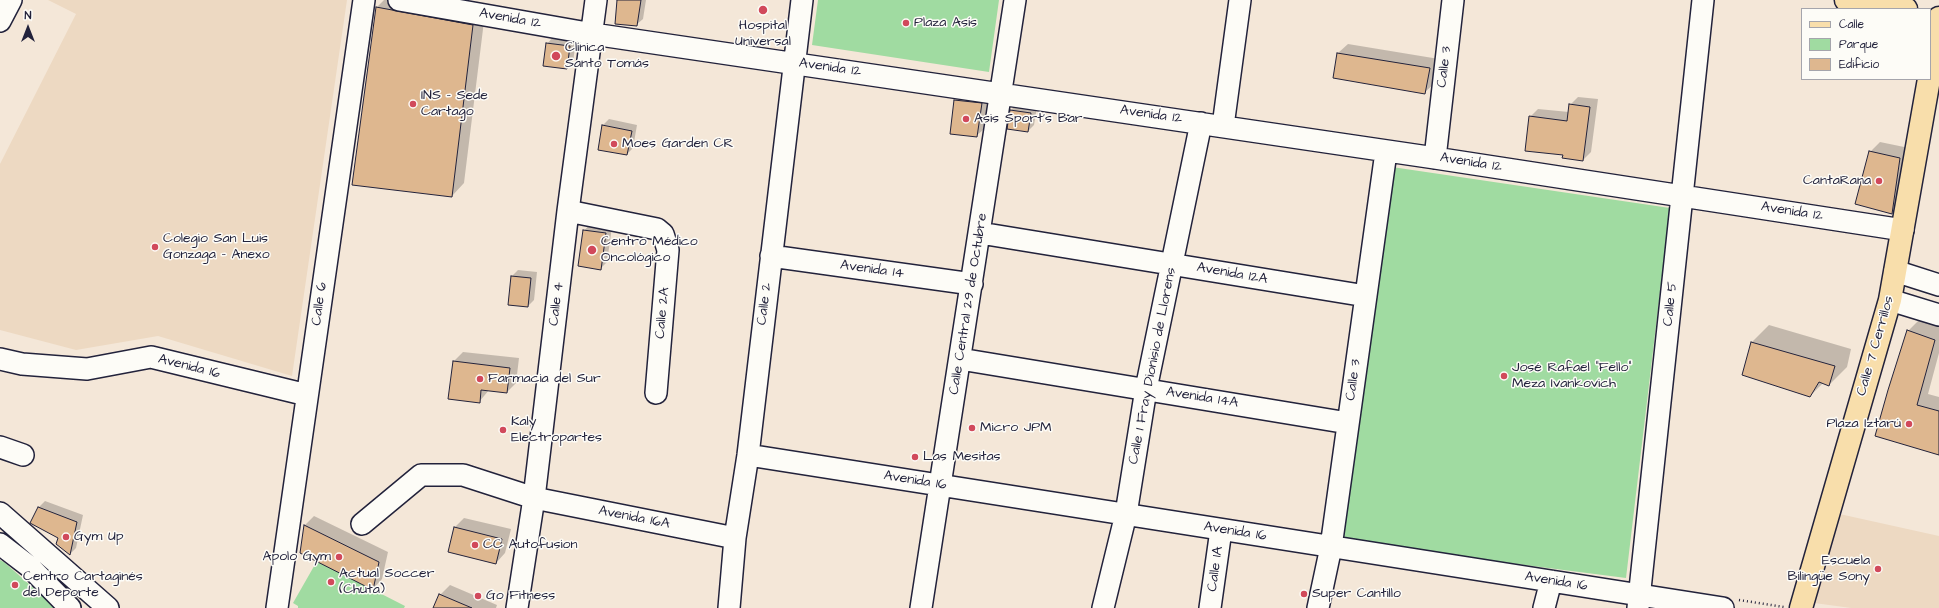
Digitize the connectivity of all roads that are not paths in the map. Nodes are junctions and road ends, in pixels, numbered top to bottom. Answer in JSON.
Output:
{"nodes":[{"id":1,"x":11,"y":0,"type":"edge"},
{"id":2,"x":364,"y":0,"type":"edge"},
{"id":3,"x":399,"y":0,"type":"edge"},
{"id":4,"x":596,"y":0,"type":"edge"},
{"id":5,"x":802,"y":0,"type":"edge"},
{"id":6,"x":1015,"y":0,"type":"edge"},
{"id":7,"x":1240,"y":0,"type":"edge"},
{"id":8,"x":1453,"y":0,"type":"edge"},
{"id":9,"x":1703,"y":0,"type":"edge"},
{"id":10,"x":1846,"y":0,"type":"edge"},
{"id":11,"x":1899,"y":8,"type":"edge"},
{"id":12,"x":1939,"y":18,"type":"edge"},
{"id":13,"x":0,"y":21,"type":"edge"},
{"id":14,"x":593,"y":34,"type":"junction"},
{"id":15,"x":794,"y":62,"type":"junction"},
{"id":16,"x":1931,"y":65,"type":"edge"},
{"id":17,"x":1929,"y":80,"type":"edge"},
{"id":18,"x":1002,"y":93,"type":"junction"},
{"id":19,"x":1201,"y":123,"type":"junction"},
{"id":20,"x":1223,"y":126,"type":"junction"},
{"id":21,"x":1386,"y":152,"type":"junction"},
{"id":22,"x":1434,"y":158,"type":"junction"},
{"id":23,"x":1682,"y":195,"type":"junction"},
{"id":24,"x":568,"y":210,"type":"junction"},
{"id":25,"x":1903,"y":230,"type":"junction"},
{"id":26,"x":980,"y":233,"type":"junction"},
{"id":27,"x":771,"y":256,"type":"junction"},
{"id":28,"x":1172,"y":264,"type":"junction"},
{"id":29,"x":1895,"y":271,"type":"junction"},
{"id":30,"x":972,"y":284,"type":"junction"},
{"id":31,"x":1939,"y":285,"type":"edge"},
{"id":32,"x":1366,"y":296,"type":"junction"},
{"id":33,"x":1890,"y":300,"type":"junction"},
{"id":34,"x":1939,"y":315,"type":"edge"},
{"id":35,"x":0,"y":359,"type":"edge"},
{"id":36,"x":960,"y":359,"type":"junction"},
{"id":37,"x":1146,"y":389,"type":"junction"},
{"id":38,"x":656,"y":392,"type":"dead end"},
{"id":39,"x":307,"y":395,"type":"junction"},
{"id":40,"x":1348,"y":423,"type":"junction"},
{"id":41,"x":0,"y":447,"type":"edge"},
{"id":42,"x":22,"y":455,"type":"dead end"},
{"id":43,"x":748,"y":455,"type":"junction"},
{"id":44,"x":940,"y":485,"type":"junction"},
{"id":45,"x":534,"y":498,"type":"junction"},
{"id":46,"x":0,"y":513,"type":"edge"},
{"id":47,"x":1126,"y":514,"type":"junction"},
{"id":48,"x":362,"y":524,"type":"dead end"},
{"id":49,"x":1221,"y":530,"type":"junction"},
{"id":50,"x":735,"y":538,"type":"junction"},
{"id":51,"x":0,"y":544,"type":"edge"},
{"id":52,"x":1331,"y":547,"type":"junction"},
{"id":53,"x":1551,"y":581,"type":"junction"},
{"id":54,"x":1639,"y":602,"type":"edge"},
{"id":55,"x":70,"y":608,"type":"edge"},
{"id":56,"x":108,"y":608,"type":"edge"},
{"id":57,"x":276,"y":608,"type":"edge"},
{"id":58,"x":517,"y":608,"type":"edge"},
{"id":59,"x":729,"y":608,"type":"edge"},
{"id":60,"x":921,"y":608,"type":"edge"},
{"id":61,"x":1103,"y":608,"type":"edge"},
{"id":62,"x":1210,"y":608,"type":"edge"},
{"id":63,"x":1318,"y":608,"type":"edge"},
{"id":64,"x":1544,"y":608,"type":"edge"},
{"id":65,"x":1723,"y":608,"type":"edge"},
{"id":66,"x":1800,"y":608,"type":"edge"}],
"edges":[{"from":1,"to":13,"type":"street"},
{"from":2,"to":39,"type":"street","name":"Calle 6"},
{"from":3,"to":14,"type":"street","name":"Avenida 12"},
{"from":4,"to":14,"type":"street","name":"Calle 4"},
{"from":5,"to":15,"type":"street","name":"Calle 2"},
{"from":6,"to":18,"type":"street","name":"Calle Central 29 de Octubre"},
{"from":7,"to":20,"type":"street"},
{"from":8,"to":22,"type":"street","name":"Calle 3"},
{"from":9,"to":23,"type":"street","name":"Calle 5"},
{"from":10,"to":11,"type":"main road"},
{"from":12,"to":16,"type":"main road"},
{"from":14,"to":15,"type":"street","name":"Avenida 12"},
{"from":14,"to":24,"type":"street","name":"Calle 4"},
{"from":15,"to":18,"type":"street","name":"Avenida 12"},
{"from":15,"to":27,"type":"street","name":"Calle 2"},
{"from":17,"to":25,"type":"main road","name":"Calle 7 Cerrillos"},
{"from":18,"to":19,"type":"street","name":"Avenida 12"},
{"from":18,"to":26,"type":"street","name":"Calle Central 29 de Octubre"},
{"from":19,"to":20,"type":"street","name":"Avenida 12"},
{"from":19,"to":28,"type":"street","name":"Calle 1 Fray Dionisio de Llorens"},
{"from":20,"to":21,"type":"street","name":"Avenida 12"},
{"from":21,"to":22,"type":"street","name":"Avenida 12"},
{"from":21,"to":32,"type":"street","name":"Calle 3"},
{"from":22,"to":23,"type":"street","name":"Avenida 12"},
{"from":23,"to":25,"type":"street","name":"Avenida 12"},
{"from":23,"to":54,"type":"street","name":"Calle 5"},
{"from":24,"to":38,"type":"street","name":"Calle 2A"},
{"from":24,"to":45,"type":"street","name":"Calle 4"},
{"from":25,"to":29,"type":"main road","name":"Calle 7 Cerrillos"},
{"from":26,"to":28,"type":"street","name":"Avenida 12A"},
{"from":26,"to":30,"type":"street","name":"Calle Central 29 de Octubre"},
{"from":27,"to":30,"type":"street","name":"Avenida 14"},
{"from":27,"to":43,"type":"street","name":"Calle 2"},
{"from":28,"to":32,"type":"street","name":"Avenida 12A"},
{"from":28,"to":37,"type":"street","name":"Calle 1 Fray Dionisio de Llorens"},
{"from":29,"to":31,"type":"street"},
{"from":29,"to":33,"type":"main road","name":"Calle 7 Cerrillos"},
{"from":30,"to":36,"type":"street","name":"Calle Central 29 de Octubre"},
{"from":32,"to":40,"type":"street","name":"Calle 3"},
{"from":33,"to":34,"type":"street"},
{"from":33,"to":66,"type":"main road","name":"Calle 7 Cerrillos"},
{"from":35,"to":39,"type":"street","name":"Avenida 16"},
{"from":36,"to":37,"type":"street","name":"Avenida 14A"},
{"from":36,"to":44,"type":"street","name":"Calle Central 29 de Octubre"},
{"from":37,"to":40,"type":"street","name":"Avenida 14A"},
{"from":37,"to":47,"type":"street","name":"Calle 1 Fray Dionisio de Llorens"},
{"from":39,"to":57,"type":"street","name":"Calle 6"},
{"from":40,"to":52,"type":"street","name":"Calle 3"},
{"from":41,"to":42,"type":"street"},
{"from":43,"to":44,"type":"street","name":"Avenida 16"},
{"from":43,"to":50,"type":"street","name":"Calle 2"},
{"from":44,"to":47,"type":"street","name":"Avenida 16"},
{"from":44,"to":60,"type":"street","name":"Calle Central 29 de Octubre"},
{"from":45,"to":48,"type":"street","name":"Avenida 16A"},
{"from":45,"to":50,"type":"street","name":"Avenida 16A"},
{"from":45,"to":58,"type":"street","name":"Calle 4"},
{"from":46,"to":56,"type":"street"},
{"from":47,"to":49,"type":"street","name":"Avenida 16"},
{"from":47,"to":61,"type":"street","name":"Calle 1 Fray Dionisio de Llorens"},
{"from":49,"to":52,"type":"street","name":"Avenida 16"},
{"from":49,"to":62,"type":"street","name":"Calle 1A"},
{"from":50,"to":59,"type":"street","name":"Calle 2"},
{"from":51,"to":55,"type":"street"},
{"from":52,"to":53,"type":"street","name":"Avenida 16"},
{"from":52,"to":63,"type":"street","name":"Calle 3"},
{"from":53,"to":54,"type":"street","name":"Avenida 16"},
{"from":53,"to":64,"type":"street"},
{"from":54,"to":65,"type":"street","name":"Avenida 16"}]}
